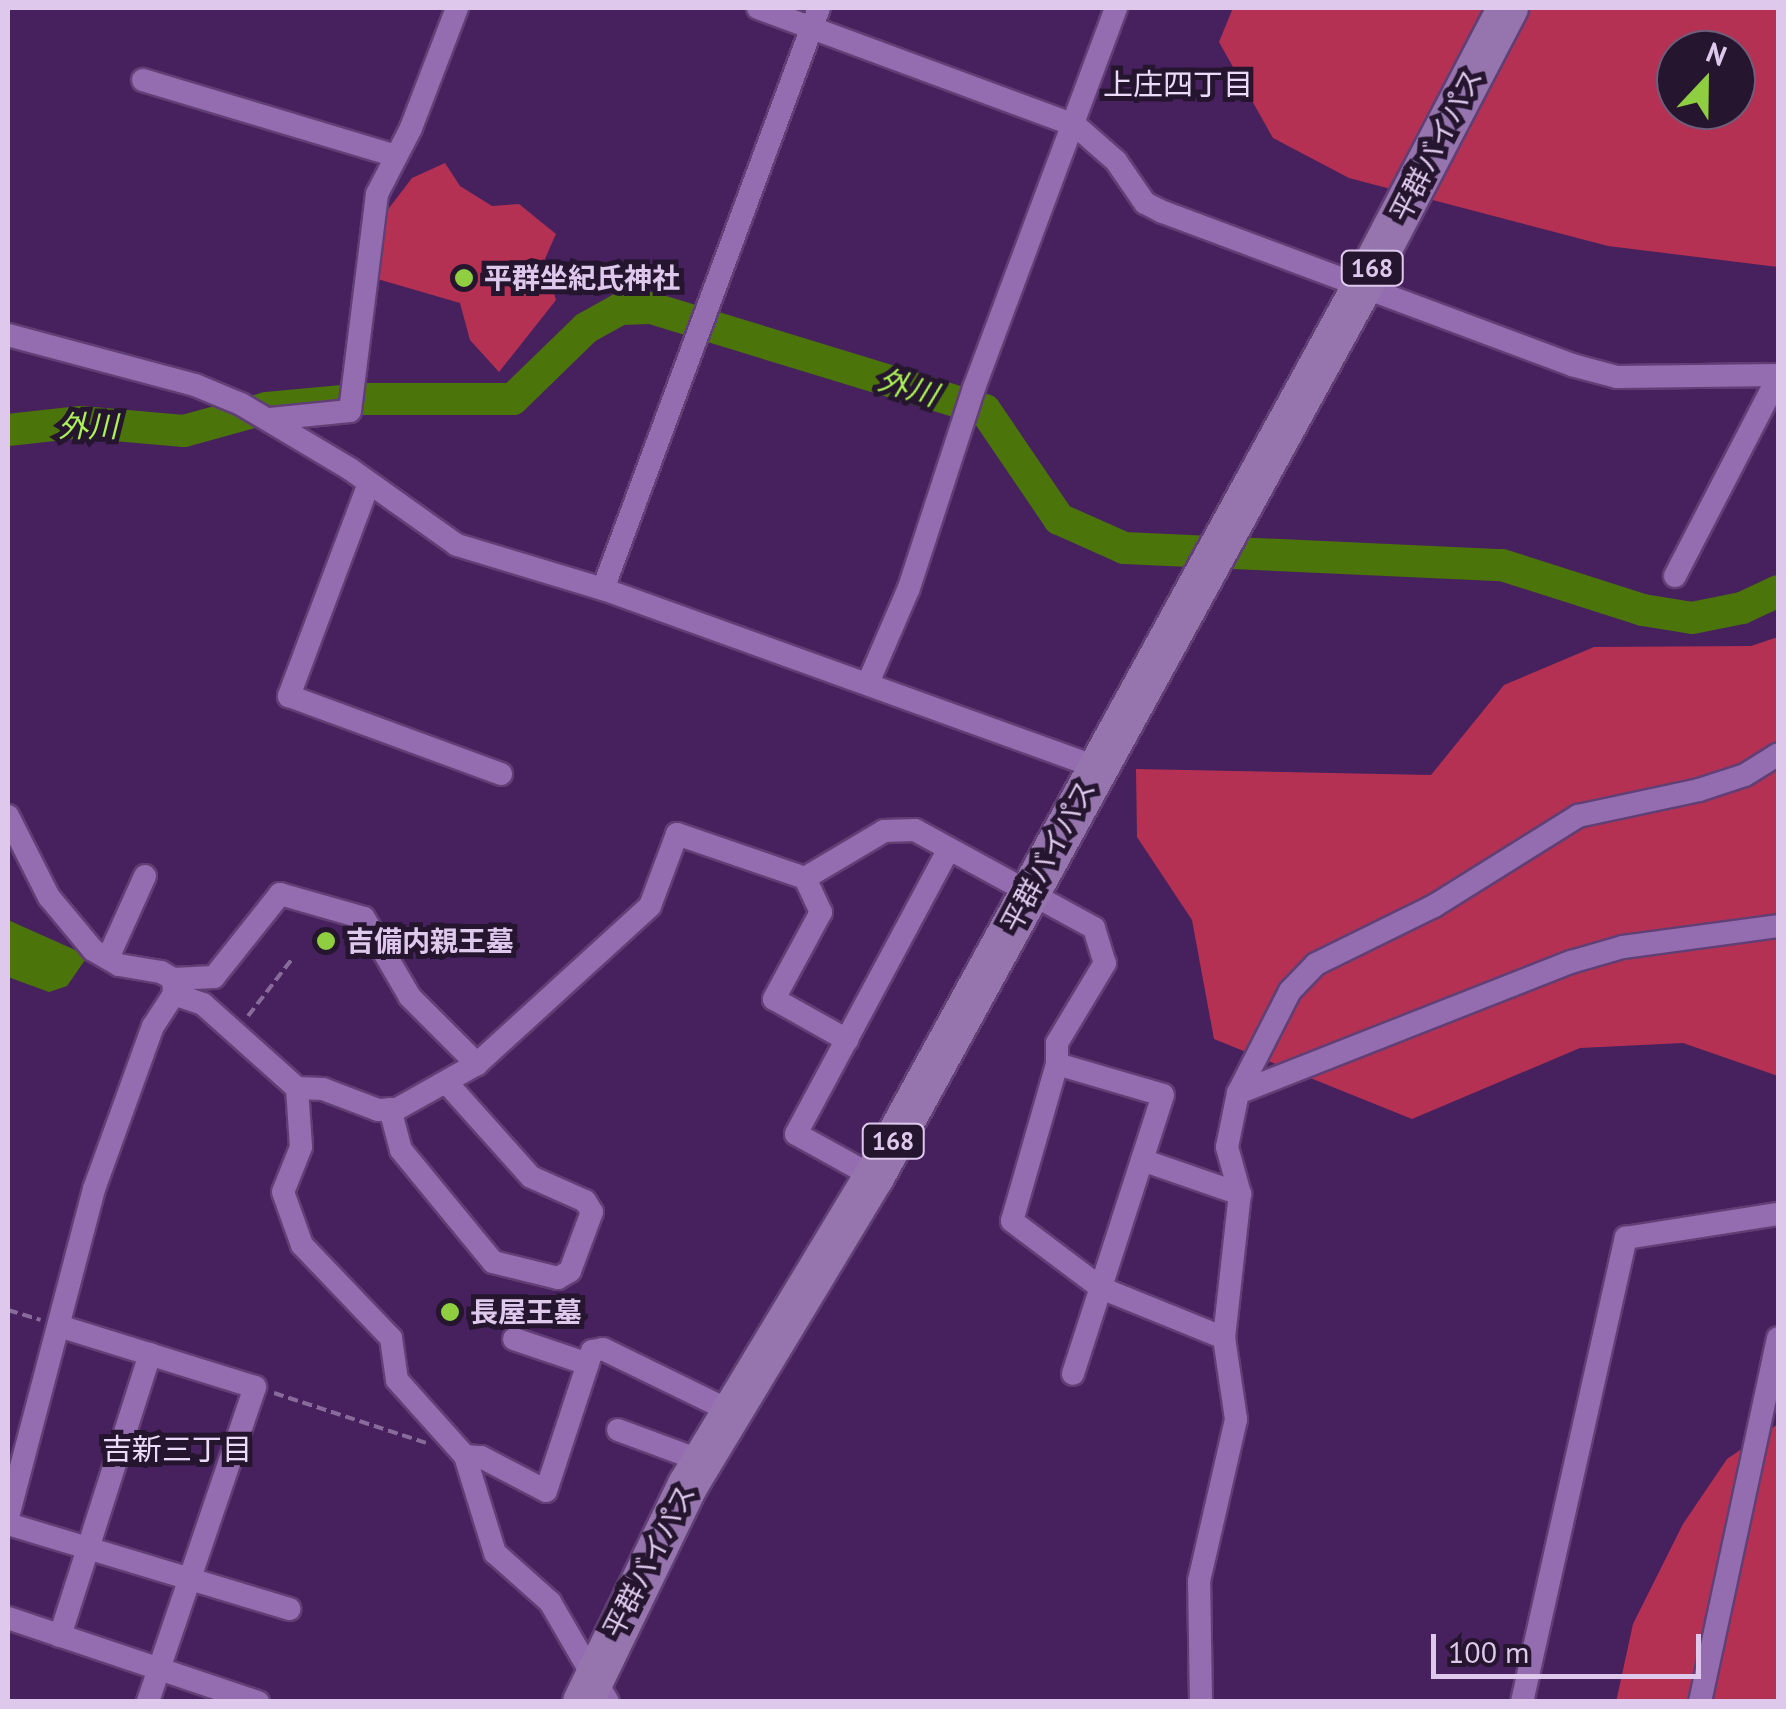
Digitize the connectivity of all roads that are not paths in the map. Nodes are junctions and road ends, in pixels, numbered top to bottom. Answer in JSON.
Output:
{"nodes":[{"id":1,"x":457,"y":8,"type":"edge"},
{"id":2,"x":758,"y":8,"type":"edge"},
{"id":3,"x":1116,"y":8,"type":"edge"},
{"id":4,"x":1508,"y":8,"type":"edge"},
{"id":5,"x":815,"y":18,"type":"edge"},
{"id":6,"x":143,"y":80,"type":"dead end"},
{"id":7,"x":1075,"y":125,"type":"junction"},
{"id":8,"x":392,"y":155,"type":"junction"},
{"id":9,"x":1362,"y":287,"type":"junction"},
{"id":10,"x":8,"y":334,"type":"edge"},
{"id":11,"x":1778,"y":376,"type":"edge"},
{"id":12,"x":267,"y":417,"type":"junction"},
{"id":13,"x":370,"y":483,"type":"junction"},
{"id":14,"x":1675,"y":576,"type":"dead end"},
{"id":15,"x":603,"y":589,"type":"junction"},
{"id":16,"x":868,"y":683,"type":"junction"},
{"id":17,"x":1778,"y":754,"type":"edge"},
{"id":18,"x":1096,"y":768,"type":"junction"},
{"id":19,"x":501,"y":774,"type":"dead end"},
{"id":20,"x":8,"y":816,"type":"edge"},
{"id":21,"x":948,"y":850,"type":"junction"},
{"id":22,"x":145,"y":876,"type":"dead end"},
{"id":23,"x":805,"y":878,"type":"junction"},
{"id":24,"x":1028,"y":894,"type":"junction"},
{"id":25,"x":1778,"y":926,"type":"edge"},
{"id":26,"x":108,"y":958,"type":"junction"},
{"id":27,"x":174,"y":986,"type":"junction"},
{"id":28,"x":847,"y":1040,"type":"junction"},
{"id":29,"x":476,"y":1064,"type":"junction"},
{"id":30,"x":1057,"y":1064,"type":"junction"},
{"id":31,"x":448,"y":1083,"type":"junction"},
{"id":32,"x":297,"y":1088,"type":"junction"},
{"id":33,"x":1238,"y":1093,"type":"junction"},
{"id":34,"x":390,"y":1109,"type":"junction"},
{"id":35,"x":1142,"y":1160,"type":"junction"},
{"id":36,"x":874,"y":1177,"type":"junction"},
{"id":37,"x":1240,"y":1194,"type":"junction"},
{"id":38,"x":1778,"y":1214,"type":"edge"},
{"id":39,"x":1101,"y":1288,"type":"junction"},
{"id":40,"x":59,"y":1326,"type":"junction"},
{"id":41,"x":1224,"y":1338,"type":"junction"},
{"id":42,"x":1778,"y":1338,"type":"edge"},
{"id":43,"x":514,"y":1339,"type":"dead end"},
{"id":44,"x":150,"y":1354,"type":"junction"},
{"id":45,"x":588,"y":1364,"type":"junction"},
{"id":46,"x":1072,"y":1374,"type":"dead end"},
{"id":47,"x":732,"y":1412,"type":"junction"},
{"id":48,"x":618,"y":1430,"type":"dead end"},
{"id":49,"x":465,"y":1456,"type":"junction"},
{"id":50,"x":702,"y":1461,"type":"junction"},
{"id":51,"x":8,"y":1520,"type":"edge"},
{"id":52,"x":88,"y":1548,"type":"junction"},
{"id":53,"x":190,"y":1579,"type":"junction"},
{"id":54,"x":289,"y":1609,"type":"dead end"},
{"id":55,"x":8,"y":1618,"type":"edge"},
{"id":56,"x":60,"y":1636,"type":"junction"},
{"id":57,"x":159,"y":1670,"type":"junction"},
{"id":58,"x":595,"y":1691,"type":"edge"},
{"id":59,"x":148,"y":1702,"type":"edge"},
{"id":60,"x":258,"y":1702,"type":"edge"},
{"id":61,"x":1201,"y":1702,"type":"edge"},
{"id":62,"x":1522,"y":1702,"type":"edge"},
{"id":63,"x":1700,"y":1702,"type":"edge"}],
"edges":[{"from":1,"to":8,"type":"street"},
{"from":2,"to":5,"type":"street"},
{"from":3,"to":7,"type":"street"},
{"from":4,"to":9,"type":"highway","name":"平群バイパス","number":"168"},
{"from":5,"to":7,"type":"street"},
{"from":5,"to":15,"type":"street"},
{"from":6,"to":8,"type":"street"},
{"from":7,"to":9,"type":"street"},
{"from":7,"to":16,"type":"street"},
{"from":8,"to":12,"type":"street"},
{"from":9,"to":11,"type":"street"},
{"from":9,"to":18,"type":"highway","name":"平群バイパス","number":"168"},
{"from":10,"to":12,"type":"street"},
{"from":11,"to":14,"type":"street"},
{"from":12,"to":13,"type":"street"},
{"from":13,"to":15,"type":"street"},
{"from":13,"to":19,"type":"street"},
{"from":15,"to":16,"type":"street"},
{"from":16,"to":18,"type":"street"},
{"from":17,"to":33,"type":"street"},
{"from":18,"to":24,"type":"highway","name":"平群バイパス","number":"168"},
{"from":20,"to":26,"type":"street"},
{"from":21,"to":23,"type":"street"},
{"from":21,"to":24,"type":"street"},
{"from":21,"to":28,"type":"street"},
{"from":22,"to":26,"type":"street"},
{"from":23,"to":28,"type":"street"},
{"from":23,"to":29,"type":"street"},
{"from":24,"to":30,"type":"street"},
{"from":24,"to":36,"type":"highway","name":"平群バイパス","number":"168"},
{"from":25,"to":33,"type":"street"},
{"from":26,"to":27,"type":"street"},
{"from":27,"to":29,"type":"street"},
{"from":27,"to":32,"type":"street"},
{"from":27,"to":40,"type":"street"},
{"from":28,"to":36,"type":"street"},
{"from":29,"to":31,"type":"street"},
{"from":30,"to":35,"type":"street"},
{"from":30,"to":39,"type":"street"},
{"from":31,"to":34,"type":"street"},
{"from":31,"to":34,"type":"street"},
{"from":32,"to":34,"type":"street"},
{"from":32,"to":49,"type":"street"},
{"from":33,"to":37,"type":"street"},
{"from":35,"to":37,"type":"street"},
{"from":35,"to":39,"type":"street"},
{"from":36,"to":47,"type":"highway","name":"平群バイパス","number":"168"},
{"from":37,"to":41,"type":"street"},
{"from":38,"to":62,"type":"street"},
{"from":39,"to":41,"type":"street"},
{"from":39,"to":46,"type":"street"},
{"from":40,"to":44,"type":"street"},
{"from":40,"to":51,"type":"street"},
{"from":41,"to":61,"type":"street"},
{"from":42,"to":63,"type":"street"},
{"from":43,"to":45,"type":"street"},
{"from":44,"to":52,"type":"street"},
{"from":44,"to":53,"type":"street"},
{"from":45,"to":47,"type":"street"},
{"from":45,"to":49,"type":"street"},
{"from":47,"to":50,"type":"highway","name":"平群バイパス","number":"168"},
{"from":48,"to":50,"type":"street"},
{"from":49,"to":58,"type":"street"},
{"from":50,"to":58,"type":"highway","name":"平群バイパス","number":"168"},
{"from":51,"to":52,"type":"street"},
{"from":52,"to":53,"type":"street"},
{"from":52,"to":56,"type":"street"},
{"from":53,"to":54,"type":"street"},
{"from":53,"to":57,"type":"street"},
{"from":55,"to":56,"type":"street"},
{"from":56,"to":57,"type":"street"},
{"from":57,"to":59,"type":"street"},
{"from":57,"to":60,"type":"street"}]}
